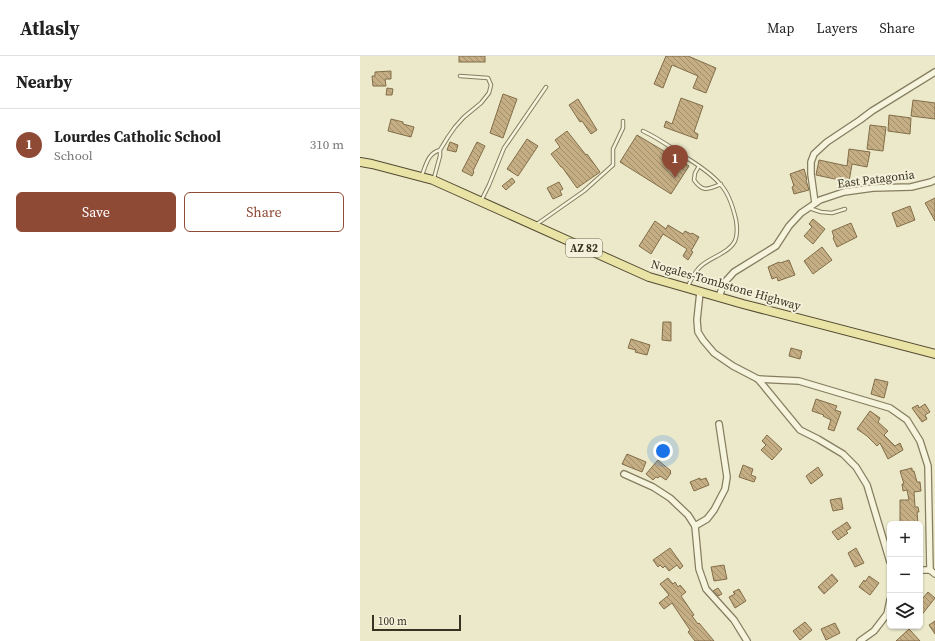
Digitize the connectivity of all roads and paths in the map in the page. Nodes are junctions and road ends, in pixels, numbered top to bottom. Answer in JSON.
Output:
{"nodes":[{"id":1,"x":935,"y":72,"type":"edge"},
{"id":2,"x":460,"y":76,"type":"dead end"},
{"id":3,"x":546,"y":87,"type":"dead end"},
{"id":4,"x":622,"y":121,"type":"dead end"},
{"id":5,"x":643,"y":131,"type":"dead end"},
{"id":6,"x":440,"y":150,"type":"junction"},
{"id":7,"x":360,"y":162,"type":"edge"},
{"id":8,"x":699,"y":166,"type":"junction"},
{"id":9,"x":421,"y":177,"type":"junction"},
{"id":10,"x":433,"y":180,"type":"junction"},
{"id":11,"x":935,"y":180,"type":"edge"},
{"id":12,"x":721,"y":184,"type":"junction"},
{"id":13,"x":480,"y":201,"type":"junction"},
{"id":14,"x":815,"y":203,"type":"junction"},
{"id":15,"x":809,"y":207,"type":"junction"},
{"id":16,"x":846,"y":209,"type":"dead end"},
{"id":17,"x":535,"y":226,"type":"junction"},
{"id":18,"x":687,"y":288,"type":"junction"},
{"id":19,"x":700,"y":292,"type":"junction"},
{"id":20,"x":719,"y":297,"type":"junction"},
{"id":21,"x":935,"y":354,"type":"edge"},
{"id":22,"x":758,"y":379,"type":"junction"},
{"id":23,"x":719,"y":424,"type":"dead end"},
{"id":24,"x":624,"y":474,"type":"dead end"},
{"id":25,"x":695,"y":526,"type":"junction"},
{"id":26,"x":888,"y":557,"type":"edge"},
{"id":27,"x":932,"y":572,"type":"edge"},
{"id":28,"x":887,"y":614,"type":"edge"},
{"id":29,"x":747,"y":641,"type":"edge"},
{"id":30,"x":860,"y":641,"type":"edge"}],
"edges":[{"from":1,"to":14,"type":"street"},
{"from":2,"to":6,"type":"lane"},
{"from":3,"to":13,"type":"lane"},
{"from":4,"to":17,"type":"lane"},
{"from":5,"to":8,"type":"lane"},
{"from":6,"to":9,"type":"lane"},
{"from":6,"to":10,"type":"lane"},
{"from":7,"to":9,"type":"main road","name":"Nogales-Tombstone Highway","number":"AZ 82"},
{"from":8,"to":12,"type":"lane"},
{"from":8,"to":12,"type":"lane"},
{"from":9,"to":10,"type":"main road","name":"Nogales-Tombstone Highway","number":"AZ 82"},
{"from":10,"to":13,"type":"main road","name":"Nogales-Tombstone Highway","number":"AZ 82"},
{"from":11,"to":14,"type":"street","name":"East Patagonia"},
{"from":12,"to":18,"type":"lane"},
{"from":13,"to":17,"type":"main road","name":"Nogales-Tombstone Highway","number":"AZ 82"},
{"from":14,"to":15,"type":"street","name":"East Patagonia"},
{"from":15,"to":16,"type":"lane"},
{"from":15,"to":20,"type":"street","name":"East Patagonia"},
{"from":17,"to":18,"type":"main road","name":"Nogales-Tombstone Highway","number":"AZ 82"},
{"from":18,"to":19,"type":"main road","name":"Nogales-Tombstone Highway","number":"AZ 82"},
{"from":19,"to":20,"type":"main road","name":"Nogales-Tombstone Highway","number":"AZ 82"},
{"from":19,"to":22,"type":"street"},
{"from":20,"to":21,"type":"main road","name":"Nogales-Tombstone Highway","number":"AZ 82"},
{"from":22,"to":26,"type":"street"},
{"from":22,"to":27,"type":"street"},
{"from":23,"to":25,"type":"street"},
{"from":24,"to":25,"type":"street"},
{"from":25,"to":29,"type":"street"},
{"from":28,"to":30,"type":"street"}]}
